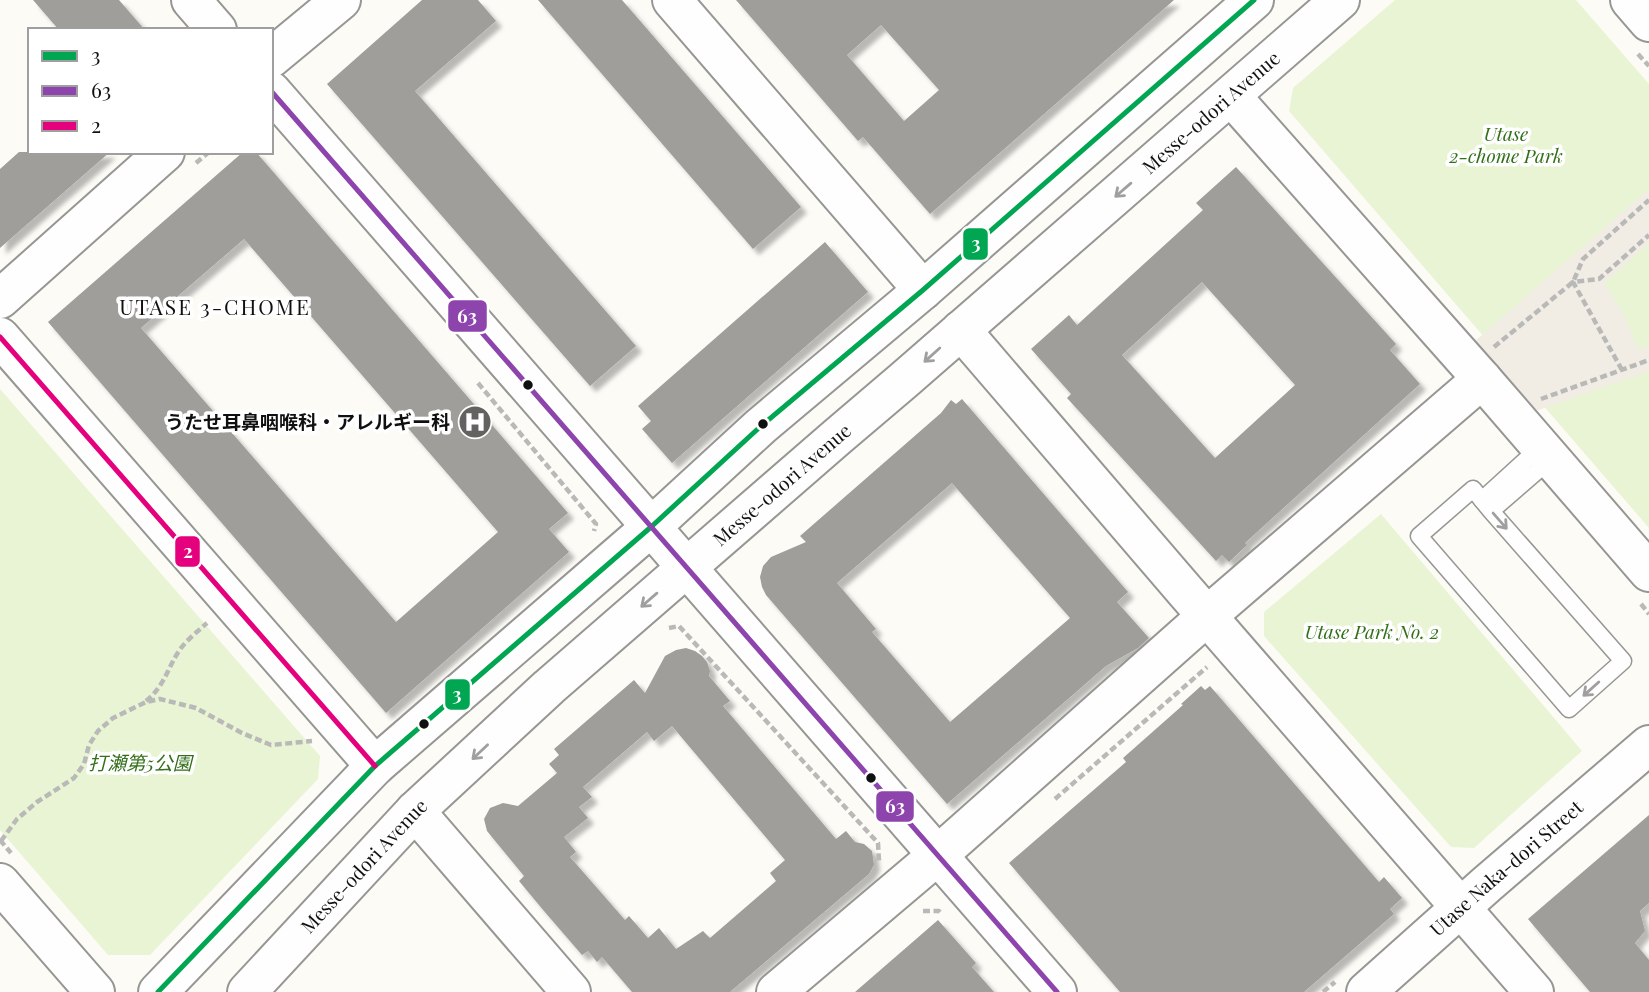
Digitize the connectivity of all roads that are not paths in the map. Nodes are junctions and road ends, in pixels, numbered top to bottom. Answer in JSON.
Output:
{"nodes":[{"id":1,"x":191,"y":0,"type":"edge"},
{"id":2,"x":341,"y":0,"type":"edge"},
{"id":3,"x":672,"y":0,"type":"edge"},
{"id":4,"x":1254,"y":0,"type":"edge"},
{"id":5,"x":1340,"y":0,"type":"edge"},
{"id":6,"x":1630,"y":0,"type":"edge"},
{"id":7,"x":1649,"y":22,"type":"edge"},
{"id":8,"x":215,"y":28,"type":"edge"},
{"id":9,"x":273,"y":56,"type":"edge"},
{"id":10,"x":273,"y":93,"type":"edge"},
{"id":11,"x":1231,"y":96,"type":"junction"},
{"id":12,"x":177,"y":161,"type":"edge"},
{"id":13,"x":923,"y":290,"type":"junction"},
{"id":14,"x":0,"y":299,"type":"edge"},
{"id":15,"x":961,"y":330,"type":"junction"},
{"id":16,"x":0,"y":337,"type":"edge"},
{"id":17,"x":1484,"y":366,"type":"junction"},
{"id":18,"x":1545,"y":453,"type":"junction"},
{"id":19,"x":1487,"y":505,"type":"junction"},
{"id":20,"x":651,"y":527,"type":"junction"},
{"id":21,"x":687,"y":568,"type":"junction"},
{"id":22,"x":1649,"y":572,"type":"edge"},
{"id":23,"x":1207,"y":616,"type":"junction"},
{"id":24,"x":1649,"y":745,"type":"edge"},
{"id":25,"x":376,"y":766,"type":"junction"},
{"id":26,"x":415,"y":811,"type":"junction"},
{"id":27,"x":938,"y":855,"type":"junction"},
{"id":28,"x":9,"y":872,"type":"edge"},
{"id":29,"x":1460,"y":908,"type":"junction"},
{"id":30,"x":1355,"y":983,"type":"edge"},
{"id":31,"x":95,"y":992,"type":"edge"},
{"id":32,"x":158,"y":992,"type":"edge"},
{"id":33,"x":247,"y":992,"type":"edge"},
{"id":34,"x":571,"y":992,"type":"edge"},
{"id":35,"x":776,"y":992,"type":"edge"},
{"id":36,"x":1057,"y":992,"type":"edge"},
{"id":37,"x":1534,"y":992,"type":"edge"}],
"edges":[{"from":1,"to":8,"type":"street"},
{"from":2,"to":9,"type":"street"},
{"from":3,"to":13,"type":"street"},
{"from":4,"to":13,"type":"street"},
{"from":5,"to":11,"type":"street","name":"Messe-odori Avenue"},
{"from":6,"to":7,"type":"street"},
{"from":10,"to":20,"type":"street"},
{"from":11,"to":15,"type":"street","name":"Messe-odori Avenue","one_way":true},
{"from":11,"to":17,"type":"street"},
{"from":12,"to":14,"type":"street"},
{"from":13,"to":20,"type":"street"},
{"from":15,"to":21,"type":"street","name":"Messe-odori Avenue","one_way":true},
{"from":15,"to":23,"type":"street"},
{"from":16,"to":25,"type":"street"},
{"from":17,"to":18,"type":"street"},
{"from":17,"to":23,"type":"street"},
{"from":18,"to":19,"type":"lane"},
{"from":18,"to":22,"type":"street"},
{"from":19,"to":19,"type":"lane","one_way":true},
{"from":20,"to":21,"type":"street"},
{"from":20,"to":25,"type":"street"},
{"from":21,"to":26,"type":"street","name":"Messe-odori Avenue","one_way":true},
{"from":21,"to":27,"type":"street"},
{"from":23,"to":27,"type":"street"},
{"from":23,"to":29,"type":"street"},
{"from":24,"to":29,"type":"street","name":"Utase Naka-dori Street"},
{"from":25,"to":32,"type":"street"},
{"from":26,"to":33,"type":"street","name":"Messe-odori Avenue"},
{"from":26,"to":34,"type":"street"},
{"from":27,"to":35,"type":"street"},
{"from":27,"to":36,"type":"street"},
{"from":28,"to":31,"type":"street"},
{"from":29,"to":30,"type":"street","name":"Utase Naka-dori Street"},
{"from":29,"to":37,"type":"street"}]}
